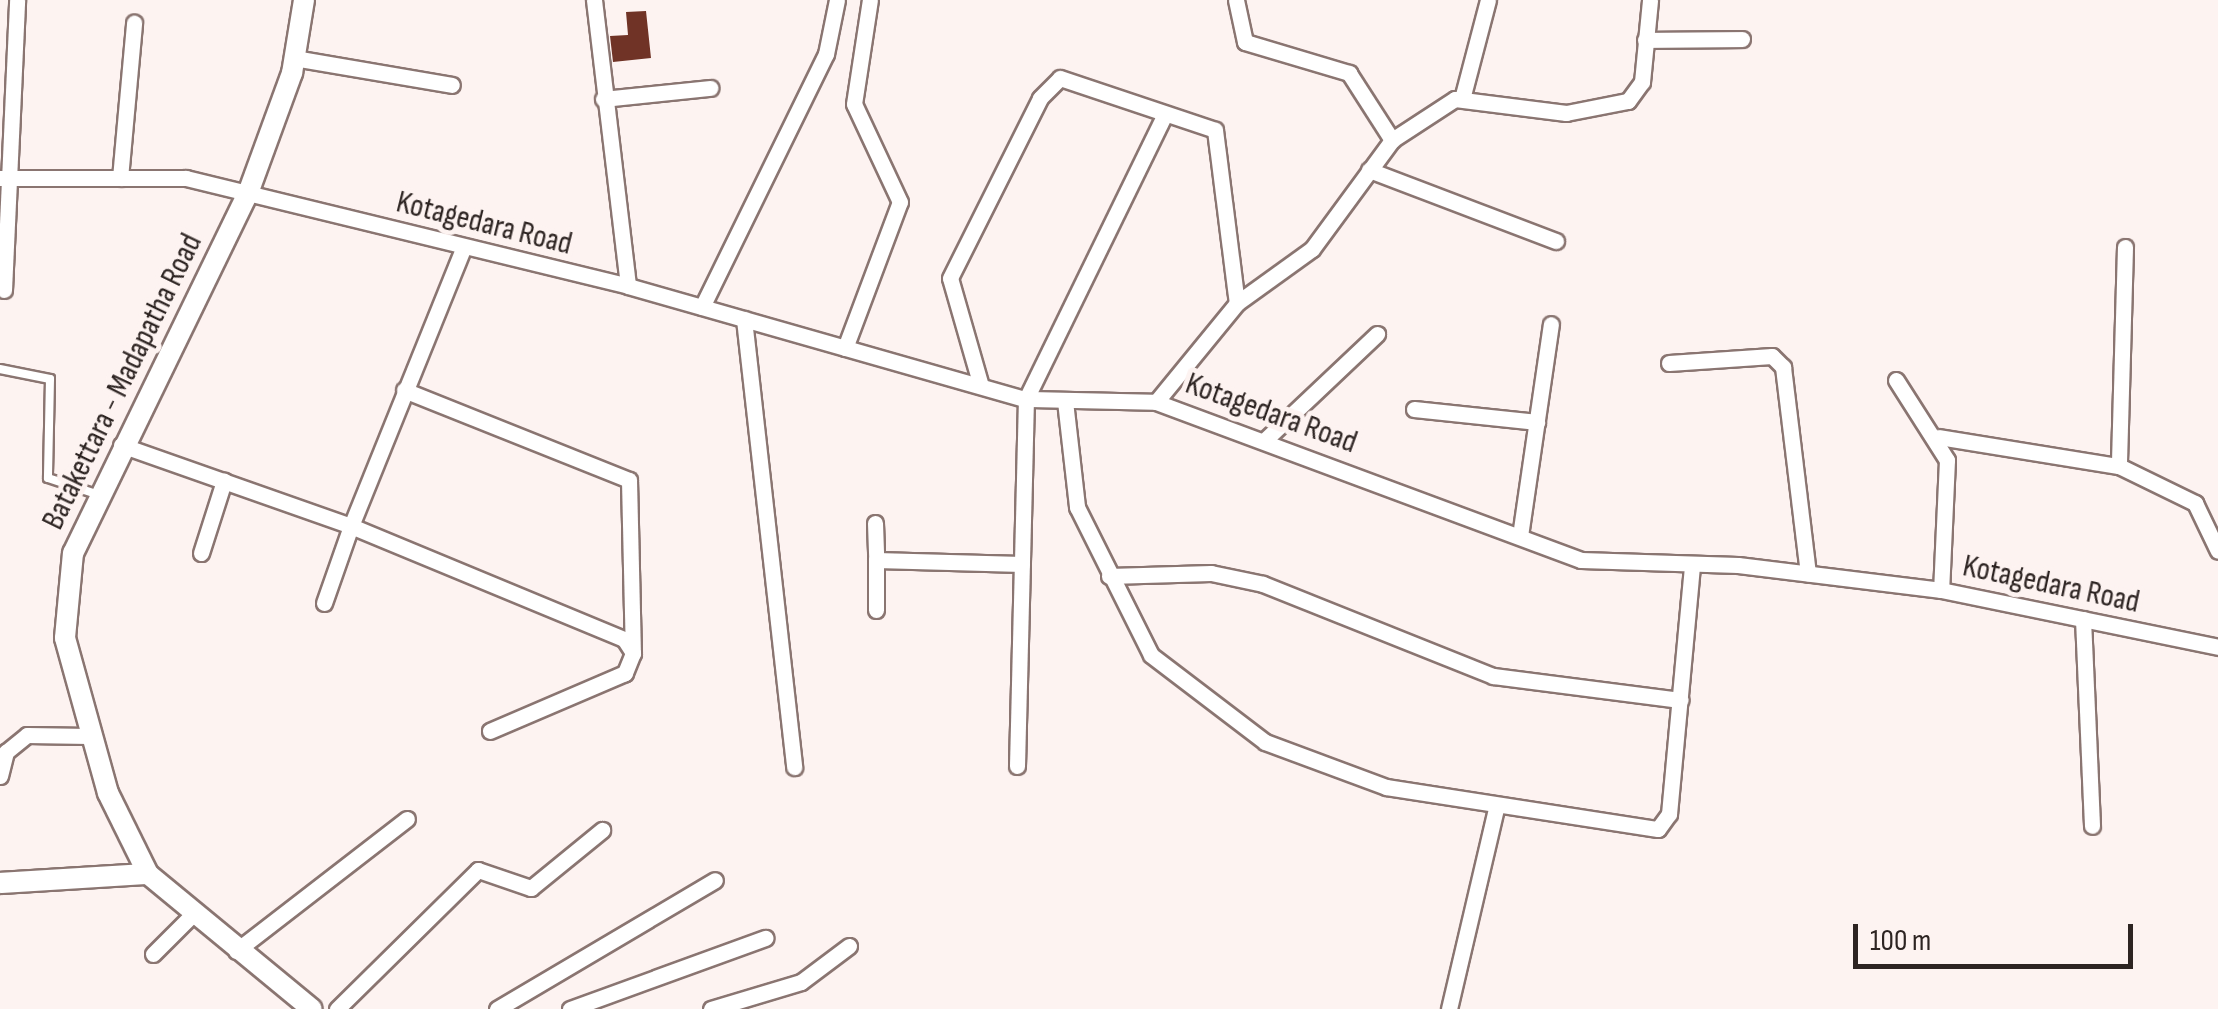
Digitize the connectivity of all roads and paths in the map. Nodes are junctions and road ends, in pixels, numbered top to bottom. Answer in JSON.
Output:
{"nodes":[{"id":1,"x":17,"y":0,"type":"edge"},
{"id":2,"x":304,"y":0,"type":"edge"},
{"id":3,"x":594,"y":0,"type":"edge"},
{"id":4,"x":837,"y":0,"type":"edge"},
{"id":5,"x":870,"y":0,"type":"edge"},
{"id":6,"x":1236,"y":0,"type":"edge"},
{"id":7,"x":1488,"y":0,"type":"edge"},
{"id":8,"x":1650,"y":0,"type":"edge"},
{"id":9,"x":134,"y":23,"type":"dead end"},
{"id":10,"x":1742,"y":39,"type":"dead end"},
{"id":11,"x":1646,"y":40,"type":"junction"},
{"id":12,"x":294,"y":58,"type":"junction"},
{"id":13,"x":452,"y":84,"type":"dead end"},
{"id":14,"x":710,"y":88,"type":"dead end"},
{"id":15,"x":603,"y":99,"type":"junction"},
{"id":16,"x":1462,"y":99,"type":"junction"},
{"id":17,"x":1164,"y":116,"type":"junction"},
{"id":18,"x":1392,"y":140,"type":"junction"},
{"id":19,"x":1369,"y":170,"type":"junction"},
{"id":20,"x":2,"y":178,"type":"edge"},
{"id":21,"x":120,"y":178,"type":"junction"},
{"id":22,"x":248,"y":193,"type":"junction"},
{"id":23,"x":1556,"y":241,"type":"dead end"},
{"id":24,"x":2125,"y":247,"type":"dead end"},
{"id":25,"x":463,"y":249,"type":"junction"},
{"id":26,"x":628,"y":286,"type":"junction"},
{"id":27,"x":4,"y":290,"type":"dead end"},
{"id":28,"x":1237,"y":303,"type":"junction"},
{"id":29,"x":702,"y":307,"type":"junction"},
{"id":30,"x":744,"y":320,"type":"junction"},
{"id":31,"x":1551,"y":324,"type":"dead end"},
{"id":32,"x":1377,"y":334,"type":"dead end"},
{"id":33,"x":845,"y":348,"type":"junction"},
{"id":34,"x":1670,"y":363,"type":"dead end"},
{"id":35,"x":0,"y":368,"type":"edge"},
{"id":36,"x":1896,"y":380,"type":"dead end"},
{"id":37,"x":981,"y":386,"type":"junction"},
{"id":38,"x":404,"y":390,"type":"junction"},
{"id":39,"x":1026,"y":399,"type":"junction"},
{"id":40,"x":1065,"y":401,"type":"junction"},
{"id":41,"x":1156,"y":402,"type":"junction"},
{"id":42,"x":1414,"y":409,"type":"dead end"},
{"id":43,"x":1537,"y":422,"type":"junction"},
{"id":44,"x":1939,"y":437,"type":"junction"},
{"id":45,"x":1266,"y":439,"type":"junction"},
{"id":46,"x":121,"y":445,"type":"junction"},
{"id":47,"x":2119,"y":466,"type":"junction"},
{"id":48,"x":224,"y":481,"type":"junction"},
{"id":49,"x":99,"y":495,"type":"junction"},
{"id":50,"x":874,"y":523,"type":"dead end"},
{"id":51,"x":352,"y":526,"type":"junction"},
{"id":52,"x":1520,"y":536,"type":"junction"},
{"id":53,"x":2218,"y":551,"type":"edge"},
{"id":54,"x":201,"y":553,"type":"dead end"},
{"id":55,"x":876,"y":560,"type":"junction"},
{"id":56,"x":1022,"y":564,"type":"junction"},
{"id":57,"x":1692,"y":565,"type":"junction"},
{"id":58,"x":1808,"y":573,"type":"junction"},
{"id":59,"x":1109,"y":576,"type":"junction"},
{"id":60,"x":1941,"y":590,"type":"junction"},
{"id":61,"x":324,"y":603,"type":"dead end"},
{"id":62,"x":876,"y":610,"type":"dead end"},
{"id":63,"x":2083,"y":619,"type":"junction"},
{"id":64,"x":2218,"y":647,"type":"edge"},
{"id":65,"x":633,"y":652,"type":"junction"},
{"id":66,"x":1680,"y":700,"type":"junction"},
{"id":67,"x":490,"y":731,"type":"dead end"},
{"id":68,"x":89,"y":736,"type":"junction"},
{"id":69,"x":1018,"y":766,"type":"dead end"},
{"id":70,"x":794,"y":768,"type":"dead end"},
{"id":71,"x":0,"y":776,"type":"edge"},
{"id":72,"x":1496,"y":808,"type":"junction"},
{"id":73,"x":407,"y":819,"type":"dead end"},
{"id":74,"x":2092,"y":826,"type":"dead end"},
{"id":75,"x":602,"y":830,"type":"dead end"},
{"id":76,"x":148,"y":874,"type":"junction"},
{"id":77,"x":714,"y":880,"type":"dead end"},
{"id":78,"x":0,"y":883,"type":"edge"},
{"id":79,"x":192,"y":914,"type":"junction"},
{"id":80,"x":765,"y":938,"type":"dead end"},
{"id":81,"x":850,"y":946,"type":"dead end"},
{"id":82,"x":236,"y":951,"type":"junction"},
{"id":83,"x":154,"y":954,"type":"dead end"},
{"id":84,"x":312,"y":1009,"type":"edge"},
{"id":85,"x":337,"y":1009,"type":"edge"},
{"id":86,"x":497,"y":1009,"type":"edge"},
{"id":87,"x":570,"y":1009,"type":"edge"},
{"id":88,"x":711,"y":1009,"type":"edge"},
{"id":89,"x":1449,"y":1009,"type":"edge"}],
"edges":[{"from":1,"to":20,"type":"street"},
{"from":2,"to":12,"type":"street","name":"Batakettara - Madapatha Road"},
{"from":3,"to":15,"type":"street"},
{"from":4,"to":29,"type":"street"},
{"from":5,"to":33,"type":"street"},
{"from":6,"to":18,"type":"street"},
{"from":7,"to":16,"type":"street"},
{"from":8,"to":11,"type":"street"},
{"from":9,"to":21,"type":"street"},
{"from":10,"to":11,"type":"street"},
{"from":11,"to":16,"type":"street"},
{"from":12,"to":13,"type":"street"},
{"from":12,"to":22,"type":"street","name":"Batakettara - Madapatha Road"},
{"from":14,"to":15,"type":"street"},
{"from":15,"to":26,"type":"street"},
{"from":16,"to":18,"type":"street"},
{"from":17,"to":28,"type":"street"},
{"from":17,"to":37,"type":"street"},
{"from":17,"to":39,"type":"street"},
{"from":18,"to":19,"type":"street"},
{"from":19,"to":23,"type":"street"},
{"from":19,"to":28,"type":"street"},
{"from":20,"to":21,"type":"street","name":"Kotagedara Road"},
{"from":20,"to":27,"type":"street"},
{"from":21,"to":22,"type":"street","name":"Kotagedara Road"},
{"from":22,"to":25,"type":"street","name":"Kotagedara Road"},
{"from":22,"to":46,"type":"street","name":"Batakettara - Madapatha Road"},
{"from":24,"to":47,"type":"street"},
{"from":25,"to":26,"type":"street","name":"Kotagedara Road"},
{"from":25,"to":38,"type":"street"},
{"from":26,"to":29,"type":"street","name":"Kotagedara Road"},
{"from":28,"to":41,"type":"street"},
{"from":29,"to":30,"type":"street","name":"Kotagedara Road"},
{"from":30,"to":33,"type":"street","name":"Kotagedara Road"},
{"from":30,"to":70,"type":"street"},
{"from":31,"to":43,"type":"street"},
{"from":32,"to":45,"type":"street"},
{"from":33,"to":37,"type":"street","name":"Kotagedara Road"},
{"from":34,"to":58,"type":"street"},
{"from":35,"to":49,"type":"lane"},
{"from":36,"to":44,"type":"street"},
{"from":37,"to":39,"type":"street","name":"Kotagedara Road"},
{"from":38,"to":51,"type":"street"},
{"from":38,"to":65,"type":"street"},
{"from":39,"to":40,"type":"street","name":"Kotagedara Road"},
{"from":39,"to":56,"type":"street"},
{"from":40,"to":41,"type":"street","name":"Kotagedara Road"},
{"from":40,"to":59,"type":"street"},
{"from":41,"to":45,"type":"street","name":"Kotagedara Road"},
{"from":42,"to":43,"type":"street"},
{"from":43,"to":52,"type":"street"},
{"from":44,"to":47,"type":"street"},
{"from":44,"to":60,"type":"street"},
{"from":45,"to":52,"type":"street","name":"Kotagedara Road"},
{"from":46,"to":48,"type":"street"},
{"from":46,"to":49,"type":"street","name":"Batakettara - Madapatha Road"},
{"from":47,"to":53,"type":"street"},
{"from":48,"to":51,"type":"street"},
{"from":48,"to":54,"type":"street"},
{"from":49,"to":68,"type":"street","name":"Batakettara - Madapatha Road"},
{"from":50,"to":55,"type":"street"},
{"from":51,"to":61,"type":"street"},
{"from":51,"to":65,"type":"street"},
{"from":52,"to":57,"type":"street","name":"Kotagedara Road"},
{"from":55,"to":56,"type":"street"},
{"from":55,"to":62,"type":"street"},
{"from":56,"to":69,"type":"street"},
{"from":57,"to":58,"type":"street","name":"Kotagedara Road"},
{"from":57,"to":66,"type":"street"},
{"from":58,"to":60,"type":"street","name":"Kotagedara Road"},
{"from":59,"to":66,"type":"street"},
{"from":59,"to":72,"type":"street"},
{"from":60,"to":63,"type":"street","name":"Kotagedara Road"},
{"from":63,"to":64,"type":"street","name":"Kotagedara Road"},
{"from":63,"to":74,"type":"street"},
{"from":65,"to":67,"type":"street"},
{"from":66,"to":72,"type":"street"},
{"from":68,"to":71,"type":"street"},
{"from":68,"to":76,"type":"street","name":"Batakettara - Madapatha Road"},
{"from":72,"to":89,"type":"street"},
{"from":73,"to":82,"type":"street"},
{"from":75,"to":85,"type":"street"},
{"from":76,"to":78,"type":"street"},
{"from":76,"to":79,"type":"street","name":"Batakettara - Madapatha Road"},
{"from":77,"to":86,"type":"street"},
{"from":79,"to":82,"type":"street","name":"Batakettara - Madapatha Road"},
{"from":79,"to":83,"type":"street"},
{"from":80,"to":87,"type":"street"},
{"from":81,"to":88,"type":"street"},
{"from":82,"to":84,"type":"street","name":"Batakettara - Madapatha Road"}]}
